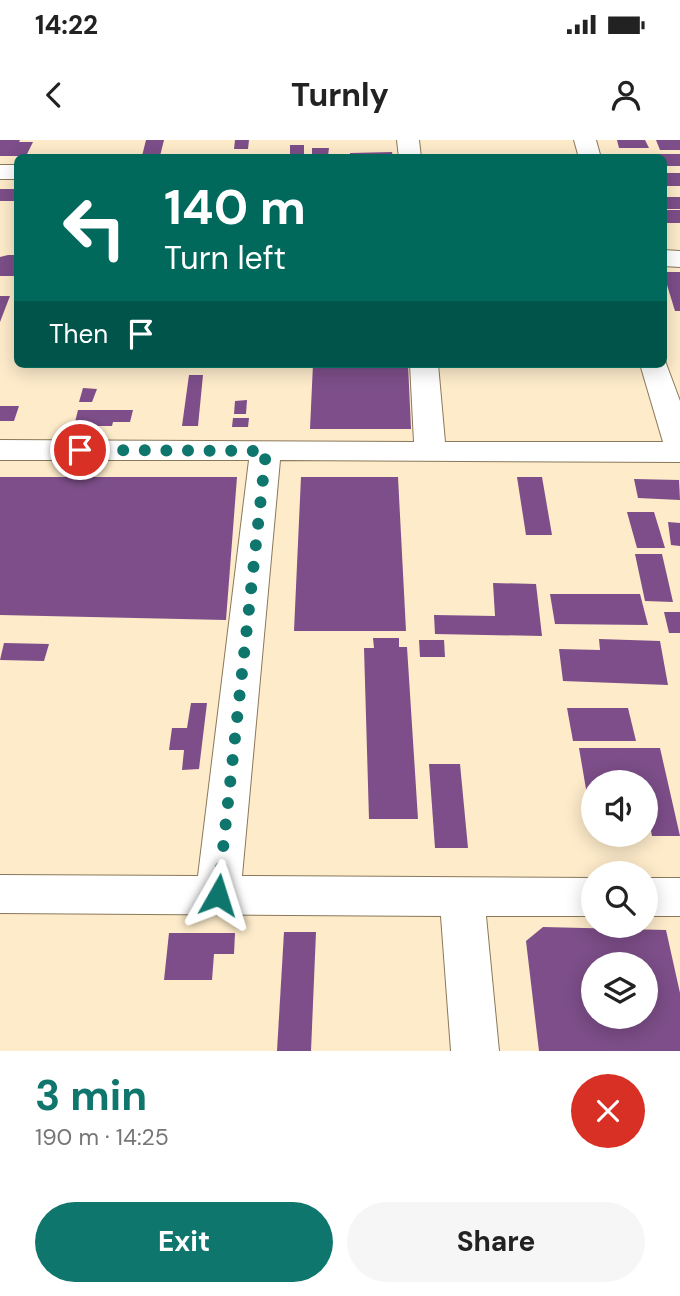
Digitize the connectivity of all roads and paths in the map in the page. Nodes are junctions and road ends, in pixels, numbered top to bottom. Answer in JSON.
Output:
{"nodes":[{"id":1,"x":424,"y":368,"type":"edge"},
{"id":2,"x":655,"y":368,"type":"edge"},
{"id":3,"x":0,"y":450,"type":"edge"},
{"id":4,"x":680,"y":450,"type":"edge"},
{"id":5,"x":266,"y":451,"type":"junction"},
{"id":6,"x":430,"y":452,"type":"junction"},
{"id":7,"x":0,"y":894,"type":"edge"},
{"id":8,"x":218,"y":895,"type":"junction"},
{"id":9,"x":462,"y":896,"type":"junction"},
{"id":10,"x":581,"y":897,"type":"edge"},
{"id":11,"x":658,"y":897,"type":"edge"},
{"id":12,"x":680,"y":897,"type":"edge"},
{"id":13,"x":475,"y":1051,"type":"edge"}],
"edges":[{"from":1,"to":6,"type":"lane"},
{"from":2,"to":4,"type":"lane"},
{"from":3,"to":5,"type":"lane"},
{"from":4,"to":6,"type":"lane"},
{"from":5,"to":6,"type":"lane"},
{"from":5,"to":8,"type":"lane"},
{"from":7,"to":8,"type":"lane"},
{"from":8,"to":9,"type":"lane"},
{"from":9,"to":10,"type":"lane"},
{"from":9,"to":13,"type":"lane"},
{"from":11,"to":12,"type":"lane"}]}
